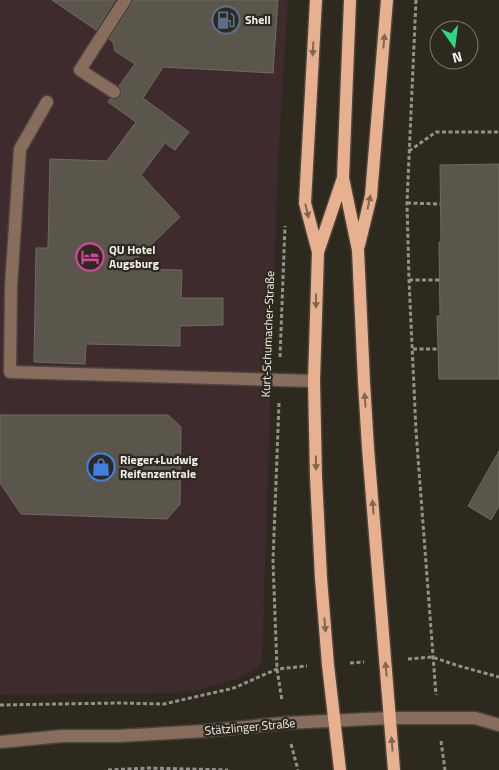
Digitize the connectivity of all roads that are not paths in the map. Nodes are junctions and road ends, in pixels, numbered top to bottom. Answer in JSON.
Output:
{"nodes":[{"id":1,"x":125,"y":0,"type":"edge"},
{"id":2,"x":316,"y":0,"type":"edge"},
{"id":3,"x":350,"y":0,"type":"edge"},
{"id":4,"x":388,"y":0,"type":"edge"},
{"id":5,"x":114,"y":92,"type":"dead end"},
{"id":6,"x":47,"y":102,"type":"dead end"},
{"id":7,"x":343,"y":178,"type":"junction"},
{"id":8,"x":358,"y":250,"type":"junction"},
{"id":9,"x":318,"y":252,"type":"junction"},
{"id":10,"x":314,"y":382,"type":"junction"},
{"id":11,"x":390,"y":718,"type":"junction"},
{"id":12,"x":334,"y":722,"type":"junction"},
{"id":13,"x":499,"y":725,"type":"edge"},
{"id":14,"x":0,"y":742,"type":"edge"},
{"id":15,"x":340,"y":770,"type":"edge"},
{"id":16,"x":394,"y":770,"type":"edge"}],
"edges":[{"from":1,"to":5,"type":"street"},
{"from":2,"to":9,"type":"main road","one_way":true},
{"from":3,"to":7,"type":"main road"},
{"from":8,"to":4,"type":"main road","one_way":true},
{"from":6,"to":10,"type":"street"},
{"from":7,"to":8,"type":"main road"},
{"from":7,"to":9,"type":"main road"},
{"from":11,"to":8,"type":"main road","one_way":true},
{"from":9,"to":10,"type":"main road","one_way":true},
{"from":10,"to":12,"type":"main road","one_way":true},
{"from":11,"to":12,"type":"street","name":"Stätzlinger Straße"},
{"from":11,"to":13,"type":"street","name":"Stätzlinger Straße"},
{"from":16,"to":11,"type":"main road","one_way":true},
{"from":12,"to":14,"type":"street","name":"Stätzlinger Straße"},
{"from":12,"to":15,"type":"main road"}]}
